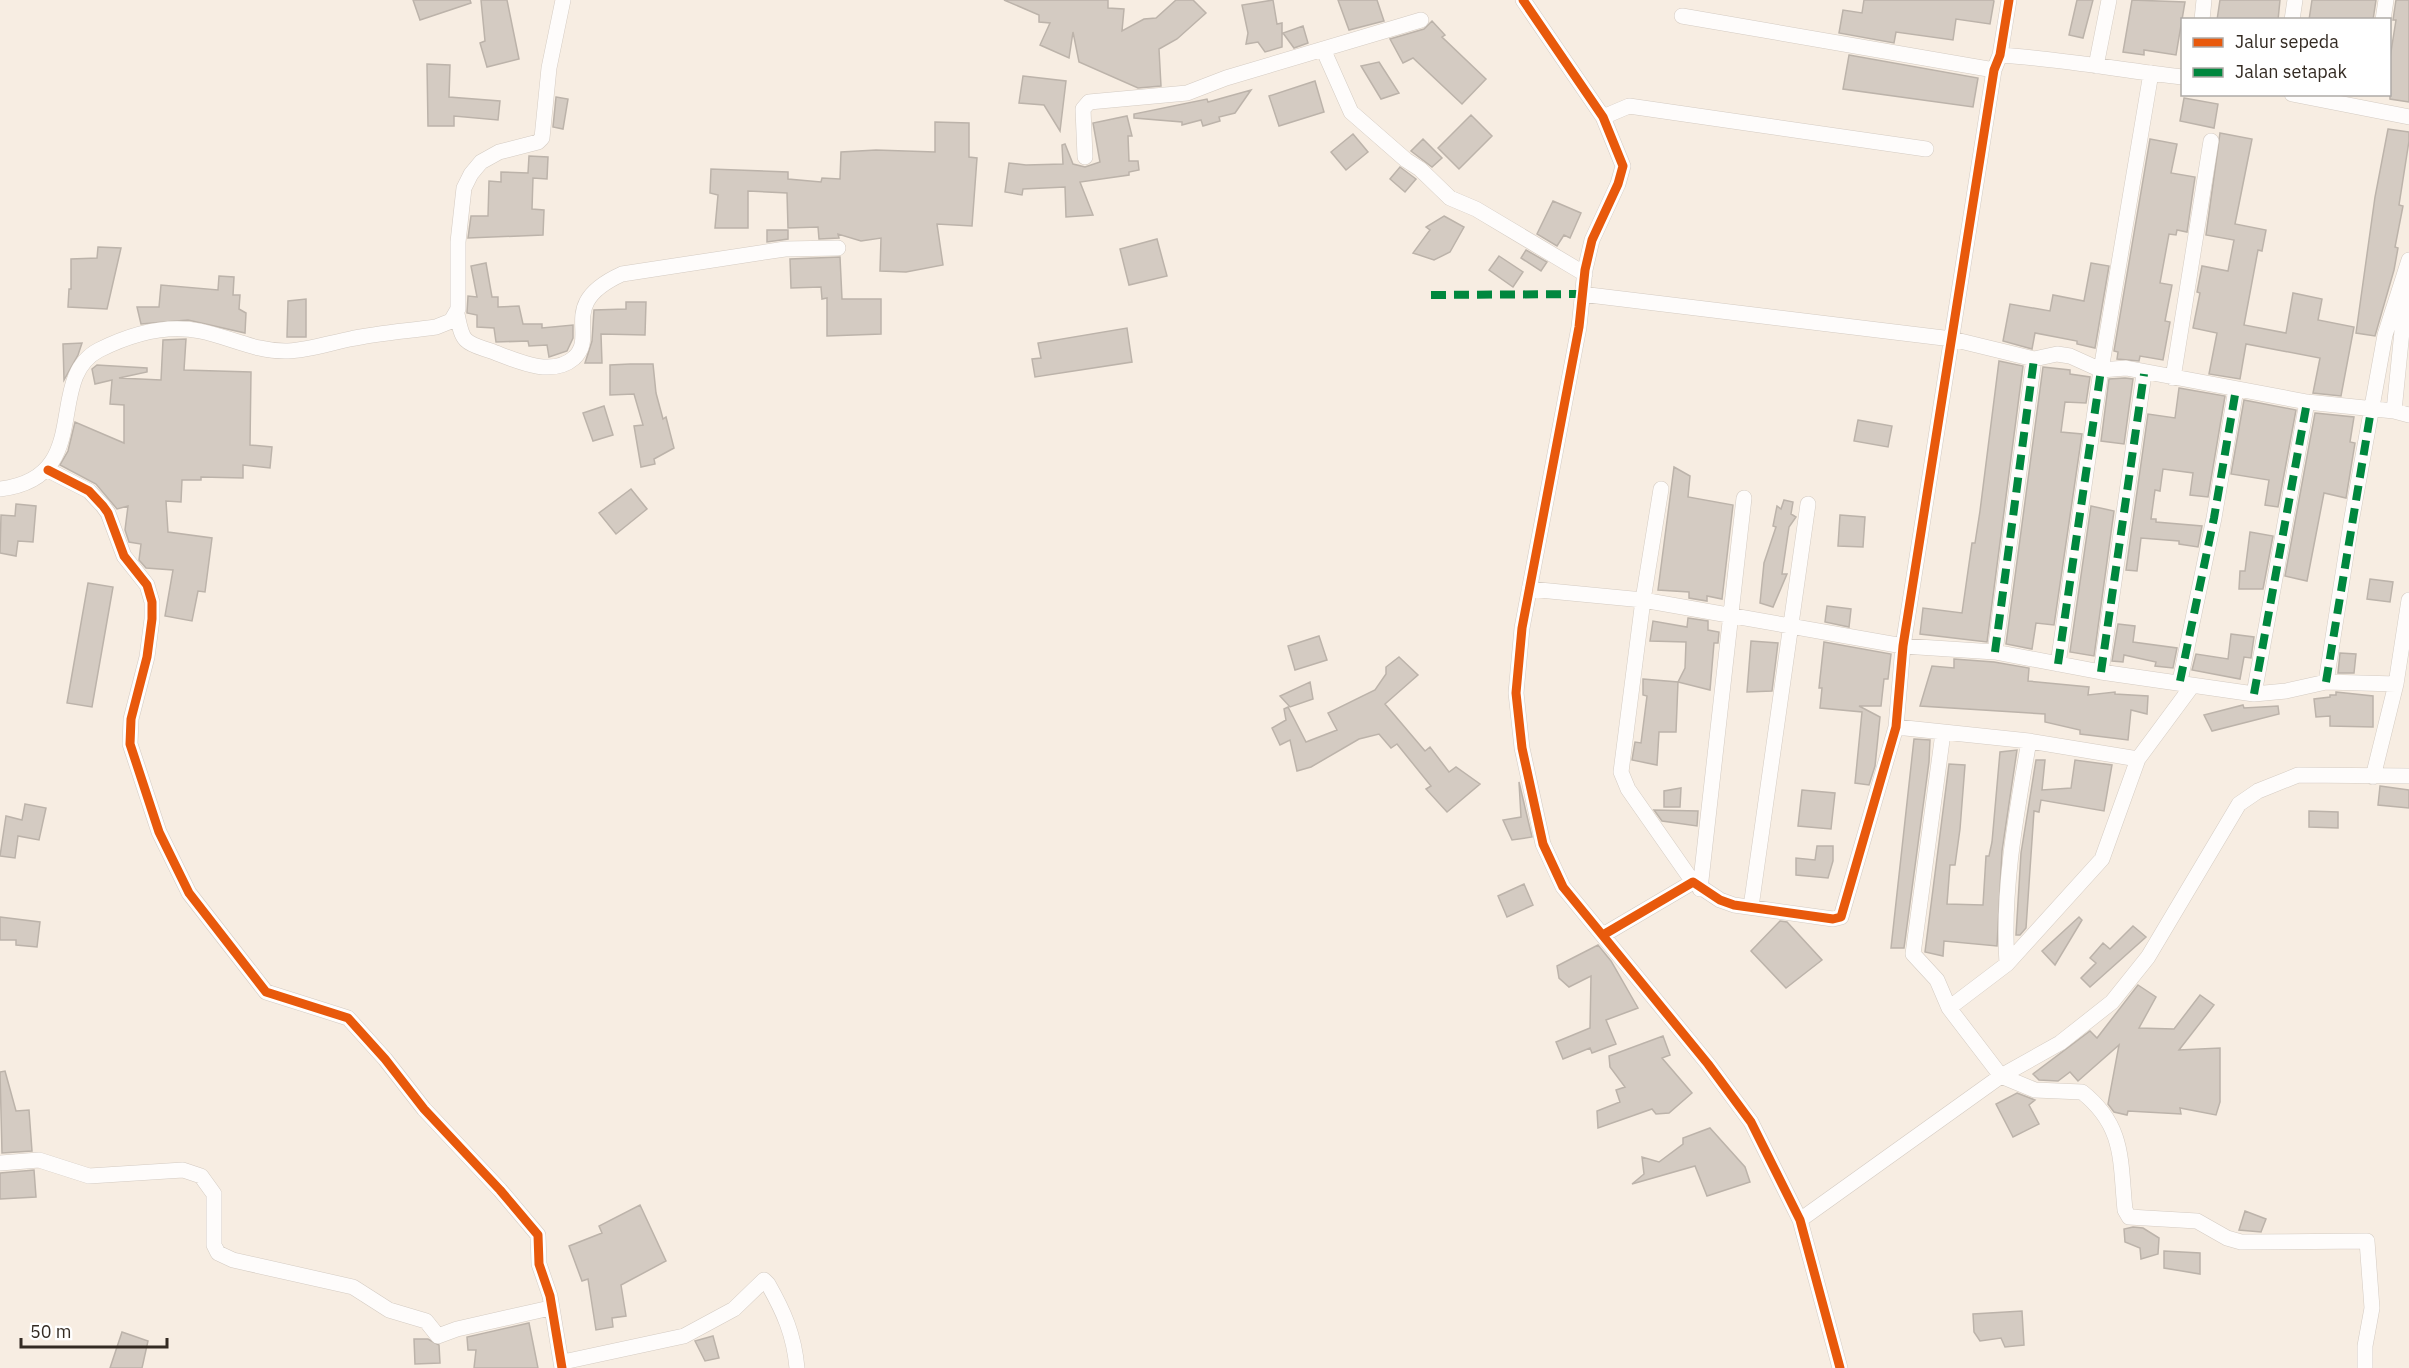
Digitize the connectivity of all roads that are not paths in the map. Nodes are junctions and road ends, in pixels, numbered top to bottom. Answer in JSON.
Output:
{"nodes":[{"id":1,"x":563,"y":0,"type":"edge"},
{"id":2,"x":1523,"y":0,"type":"edge"},
{"id":3,"x":2009,"y":0,"type":"edge"},
{"id":4,"x":2109,"y":0,"type":"edge"},
{"id":5,"x":2204,"y":0,"type":"edge"},
{"id":6,"x":2295,"y":0,"type":"edge"},
{"id":7,"x":2386,"y":0,"type":"edge"},
{"id":8,"x":1682,"y":16,"type":"dead end"},
{"id":9,"x":2202,"y":18,"type":"edge"},
{"id":10,"x":2292,"y":18,"type":"edge"},
{"id":11,"x":2383,"y":18,"type":"edge"},
{"id":12,"x":1421,"y":20,"type":"dead end"},
{"id":13,"x":1323,"y":49,"type":"junction"},
{"id":14,"x":2000,"y":55,"type":"junction"},
{"id":15,"x":2096,"y":66,"type":"junction"},
{"id":16,"x":1994,"y":70,"type":"junction"},
{"id":17,"x":2151,"y":73,"type":"junction"},
{"id":18,"x":2181,"y":77,"type":"edge"},
{"id":19,"x":2312,"y":96,"type":"edge"},
{"id":20,"x":2370,"y":102,"type":"edge"},
{"id":21,"x":1603,"y":117,"type":"junction"},
{"id":22,"x":2409,"y":117,"type":"edge"},
{"id":23,"x":2211,"y":141,"type":"dead end"},
{"id":24,"x":1926,"y":149,"type":"dead end"},
{"id":25,"x":1085,"y":157,"type":"dead end"},
{"id":26,"x":838,"y":248,"type":"dead end"},
{"id":27,"x":2409,"y":261,"type":"edge"},
{"id":28,"x":1585,"y":274,"type":"junction"},
{"id":29,"x":1581,"y":294,"type":"junction"},
{"id":30,"x":457,"y":314,"type":"junction"},
{"id":31,"x":1952,"y":339,"type":"junction"},
{"id":32,"x":2034,"y":358,"type":"junction"},
{"id":33,"x":2101,"y":370,"type":"junction"},
{"id":34,"x":2144,"y":374,"type":"junction"},
{"id":35,"x":2173,"y":378,"type":"junction"},
{"id":36,"x":2236,"y":389,"type":"junction"},
{"id":37,"x":2307,"y":402,"type":"junction"},
{"id":38,"x":2371,"y":410,"type":"junction"},
{"id":39,"x":2394,"y":411,"type":"junction"},
{"id":40,"x":2409,"y":415,"type":"edge"},
{"id":41,"x":48,"y":470,"type":"junction"},
{"id":42,"x":0,"y":489,"type":"edge"},
{"id":43,"x":1661,"y":489,"type":"dead end"},
{"id":44,"x":1744,"y":498,"type":"dead end"},
{"id":45,"x":1808,"y":504,"type":"dead end"},
{"id":46,"x":1529,"y":589,"type":"junction"},
{"id":47,"x":1643,"y":600,"type":"junction"},
{"id":48,"x":2409,"y":600,"type":"edge"},
{"id":49,"x":1732,"y":615,"type":"junction"},
{"id":50,"x":1790,"y":626,"type":"junction"},
{"id":51,"x":1903,"y":646,"type":"junction"},
{"id":52,"x":1995,"y":652,"type":"junction"},
{"id":53,"x":2058,"y":664,"type":"junction"},
{"id":54,"x":2101,"y":672,"type":"junction"},
{"id":55,"x":2326,"y":682,"type":"junction"},
{"id":56,"x":2186,"y":684,"type":"junction"},
{"id":57,"x":2396,"y":684,"type":"junction"},
{"id":58,"x":2254,"y":694,"type":"junction"},
{"id":59,"x":1896,"y":727,"type":"junction"},
{"id":60,"x":1943,"y":733,"type":"junction"},
{"id":61,"x":2029,"y":741,"type":"junction"},
{"id":62,"x":2138,"y":759,"type":"junction"},
{"id":63,"x":2373,"y":777,"type":"junction"},
{"id":64,"x":2409,"y":777,"type":"edge"},
{"id":65,"x":1697,"y":886,"type":"junction"},
{"id":66,"x":1751,"y":907,"type":"junction"},
{"id":67,"x":1603,"y":935,"type":"junction"},
{"id":68,"x":2007,"y":964,"type":"junction"},
{"id":69,"x":1949,"y":1008,"type":"junction"},
{"id":70,"x":2001,"y":1076,"type":"junction"},
{"id":71,"x":0,"y":1163,"type":"edge"},
{"id":72,"x":1800,"y":1220,"type":"junction"},
{"id":73,"x":550,"y":1308,"type":"junction"},
{"id":74,"x":563,"y":1365,"type":"edge"},
{"id":75,"x":797,"y":1368,"type":"edge"},
{"id":76,"x":1840,"y":1368,"type":"edge"},
{"id":77,"x":2365,"y":1368,"type":"edge"}],
"edges":[{"from":1,"to":30,"type":"street"},
{"from":2,"to":21,"type":"street"},
{"from":3,"to":14,"type":"street"},
{"from":4,"to":15,"type":"street"},
{"from":5,"to":9,"type":"street"},
{"from":6,"to":10,"type":"street"},
{"from":7,"to":11,"type":"street"},
{"from":8,"to":16,"type":"street"},
{"from":12,"to":13,"type":"street"},
{"from":13,"to":25,"type":"street"},
{"from":13,"to":28,"type":"street"},
{"from":14,"to":15,"type":"street"},
{"from":14,"to":16,"type":"street"},
{"from":15,"to":17,"type":"street"},
{"from":16,"to":31,"type":"street"},
{"from":17,"to":18,"type":"street"},
{"from":17,"to":33,"type":"street"},
{"from":19,"to":20,"type":"street"},
{"from":20,"to":22,"type":"street"},
{"from":21,"to":24,"type":"street"},
{"from":21,"to":28,"type":"street"},
{"from":23,"to":35,"type":"street"},
{"from":26,"to":30,"type":"street"},
{"from":27,"to":38,"type":"street"},
{"from":27,"to":39,"type":"street"},
{"from":28,"to":29,"type":"street"},
{"from":29,"to":31,"type":"street"},
{"from":29,"to":46,"type":"street"},
{"from":30,"to":41,"type":"street"},
{"from":31,"to":32,"type":"street"},
{"from":31,"to":51,"type":"street"},
{"from":32,"to":33,"type":"street"},
{"from":32,"to":52,"type":"street"},
{"from":33,"to":34,"type":"street"},
{"from":33,"to":53,"type":"street"},
{"from":34,"to":35,"type":"street"},
{"from":34,"to":54,"type":"street"},
{"from":35,"to":36,"type":"street"},
{"from":36,"to":37,"type":"street"},
{"from":36,"to":56,"type":"street"},
{"from":37,"to":38,"type":"street"},
{"from":37,"to":58,"type":"street"},
{"from":38,"to":39,"type":"street"},
{"from":38,"to":55,"type":"street"},
{"from":39,"to":40,"type":"street"},
{"from":41,"to":42,"type":"street"},
{"from":41,"to":73,"type":"street"},
{"from":43,"to":47,"type":"street"},
{"from":44,"to":49,"type":"street"},
{"from":45,"to":50,"type":"street"},
{"from":46,"to":47,"type":"street"},
{"from":46,"to":67,"type":"street"},
{"from":47,"to":49,"type":"street"},
{"from":47,"to":65,"type":"street"},
{"from":48,"to":57,"type":"street"},
{"from":49,"to":50,"type":"street"},
{"from":49,"to":65,"type":"street"},
{"from":50,"to":51,"type":"street"},
{"from":50,"to":66,"type":"street"},
{"from":51,"to":52,"type":"street"},
{"from":51,"to":59,"type":"street"},
{"from":52,"to":53,"type":"street"},
{"from":53,"to":54,"type":"street"},
{"from":54,"to":56,"type":"street"},
{"from":55,"to":57,"type":"street"},
{"from":55,"to":58,"type":"street"},
{"from":56,"to":58,"type":"street"},
{"from":56,"to":62,"type":"street"},
{"from":57,"to":63,"type":"street"},
{"from":59,"to":60,"type":"street"},
{"from":59,"to":66,"type":"street"},
{"from":60,"to":61,"type":"street"},
{"from":60,"to":69,"type":"street"},
{"from":61,"to":62,"type":"street"},
{"from":61,"to":68,"type":"street"},
{"from":62,"to":68,"type":"street"},
{"from":63,"to":64,"type":"street"},
{"from":63,"to":70,"type":"street"},
{"from":65,"to":66,"type":"street"},
{"from":65,"to":67,"type":"street"},
{"from":67,"to":72,"type":"street"},
{"from":68,"to":69,"type":"street"},
{"from":69,"to":70,"type":"street"},
{"from":70,"to":72,"type":"street"},
{"from":70,"to":77,"type":"street"},
{"from":71,"to":73,"type":"street"},
{"from":72,"to":76,"type":"street"},
{"from":73,"to":74,"type":"street"},
{"from":74,"to":75,"type":"street"}]}
